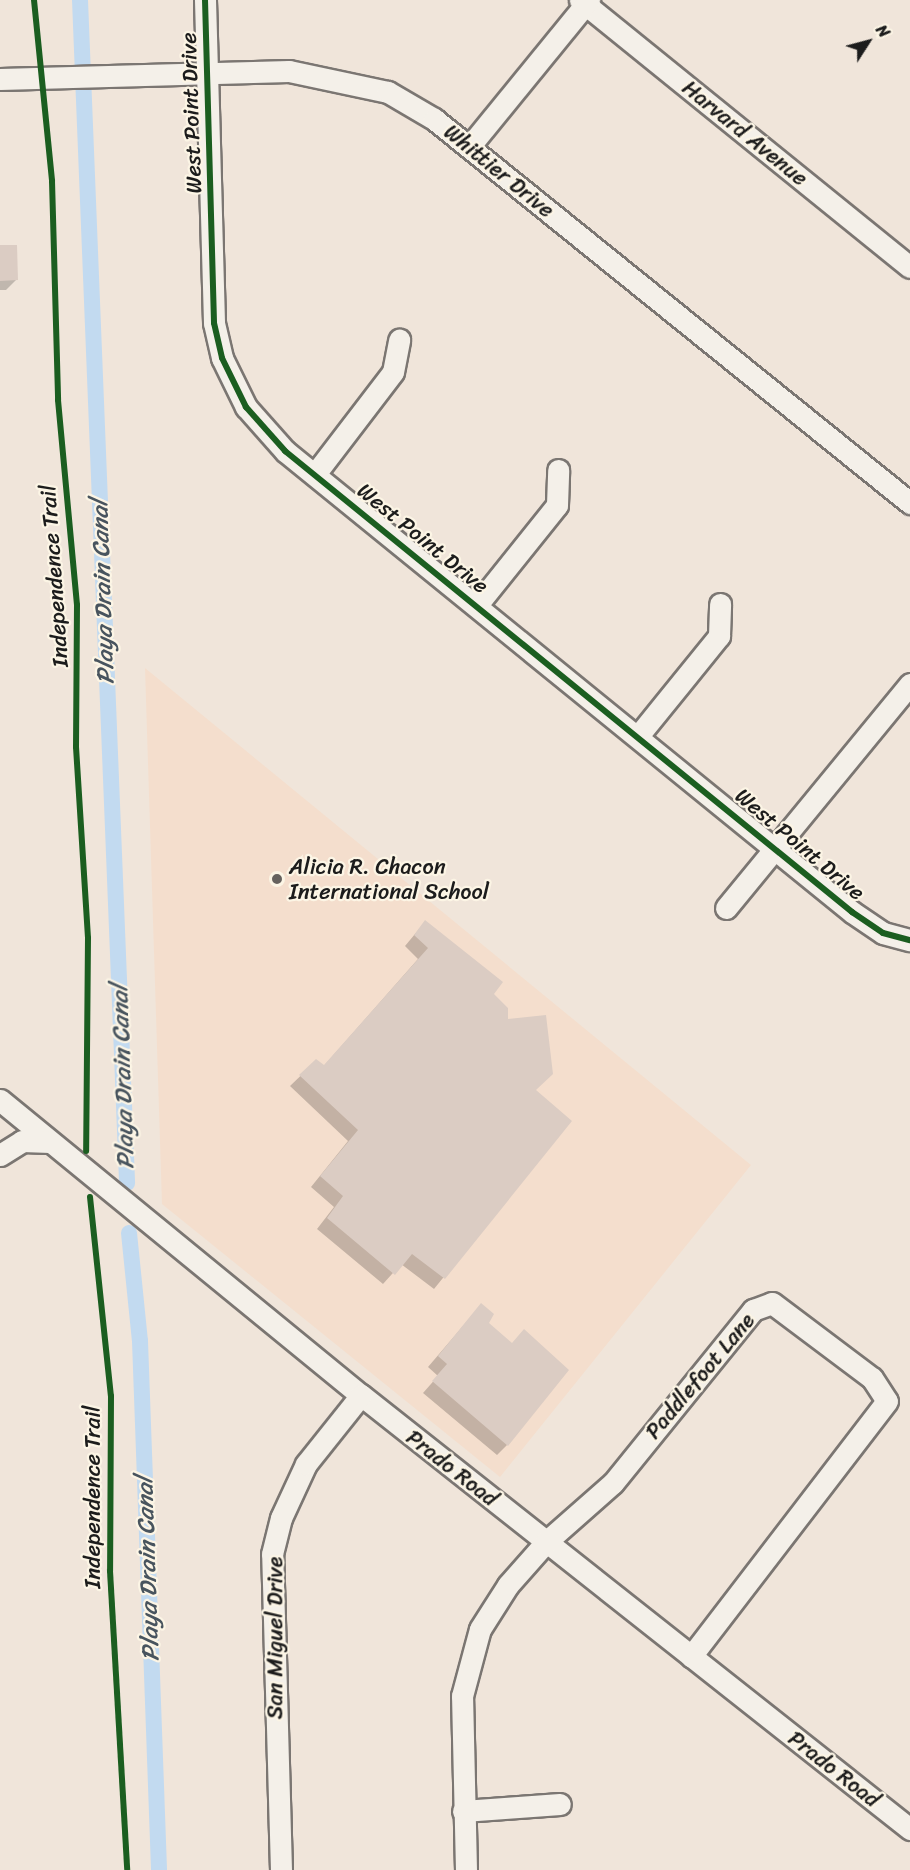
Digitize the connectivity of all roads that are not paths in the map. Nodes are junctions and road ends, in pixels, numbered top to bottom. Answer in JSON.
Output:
{"nodes":[{"id":1,"x":205,"y":0,"type":"edge"},
{"id":2,"x":584,"y":1,"type":"edge"},
{"id":3,"x":209,"y":71,"type":"junction"},
{"id":4,"x":0,"y":79,"type":"edge"},
{"id":5,"x":470,"y":147,"type":"junction"},
{"id":6,"x":910,"y":267,"type":"edge"},
{"id":7,"x":399,"y":340,"type":"dead end"},
{"id":8,"x":558,"y":470,"type":"dead end"},
{"id":9,"x":315,"y":474,"type":"junction"},
{"id":10,"x":910,"y":503,"type":"edge"},
{"id":11,"x":720,"y":604,"type":"dead end"},
{"id":12,"x":477,"y":605,"type":"junction"},
{"id":13,"x":910,"y":684,"type":"edge"},
{"id":14,"x":638,"y":736,"type":"junction"},
{"id":15,"x":778,"y":847,"type":"junction"},
{"id":16,"x":726,"y":908,"type":"dead end"},
{"id":17,"x":910,"y":940,"type":"edge"},
{"id":18,"x":0,"y":1100,"type":"edge"},
{"id":19,"x":50,"y":1142,"type":"junction"},
{"id":20,"x":0,"y":1155,"type":"edge"},
{"id":21,"x":361,"y":1395,"type":"junction"},
{"id":22,"x":546,"y":1542,"type":"junction"},
{"id":23,"x":691,"y":1656,"type":"junction"},
{"id":24,"x":560,"y":1804,"type":"dead end"},
{"id":25,"x":463,"y":1811,"type":"junction"},
{"id":26,"x":910,"y":1829,"type":"edge"},
{"id":27,"x":281,"y":1870,"type":"edge"},
{"id":28,"x":466,"y":1870,"type":"edge"}],
"edges":[{"from":1,"to":3,"type":"street","name":"West Point Drive"},
{"from":2,"to":5,"type":"street"},
{"from":2,"to":6,"type":"street","name":"Harvard Avenue"},
{"from":3,"to":4,"type":"street","name":"Whittier Drive"},
{"from":3,"to":5,"type":"street","name":"Whittier Drive"},
{"from":3,"to":9,"type":"street","name":"West Point Drive"},
{"from":5,"to":10,"type":"street","name":"Whittier Drive"},
{"from":7,"to":9,"type":"street"},
{"from":8,"to":12,"type":"street"},
{"from":9,"to":12,"type":"street","name":"West Point Drive"},
{"from":11,"to":14,"type":"street"},
{"from":12,"to":14,"type":"street","name":"West Point Drive"},
{"from":13,"to":15,"type":"street"},
{"from":14,"to":15,"type":"street","name":"West Point Drive"},
{"from":15,"to":16,"type":"street"},
{"from":15,"to":17,"type":"street","name":"West Point Drive"},
{"from":18,"to":19,"type":"street","name":"Prado Road"},
{"from":19,"to":20,"type":"street"},
{"from":19,"to":21,"type":"street","name":"Prado Road"},
{"from":21,"to":22,"type":"street","name":"Prado Road"},
{"from":21,"to":27,"type":"street","name":"San Miguel Drive"},
{"from":22,"to":23,"type":"street","name":"Prado Road"},
{"from":22,"to":23,"type":"street","name":"Paddlefoot Lane"},
{"from":22,"to":25,"type":"street","name":"Paddlefoot Lane"},
{"from":23,"to":26,"type":"street","name":"Prado Road"},
{"from":24,"to":25,"type":"street"},
{"from":25,"to":28,"type":"street","name":"Paddlefoot Lane"}]}
